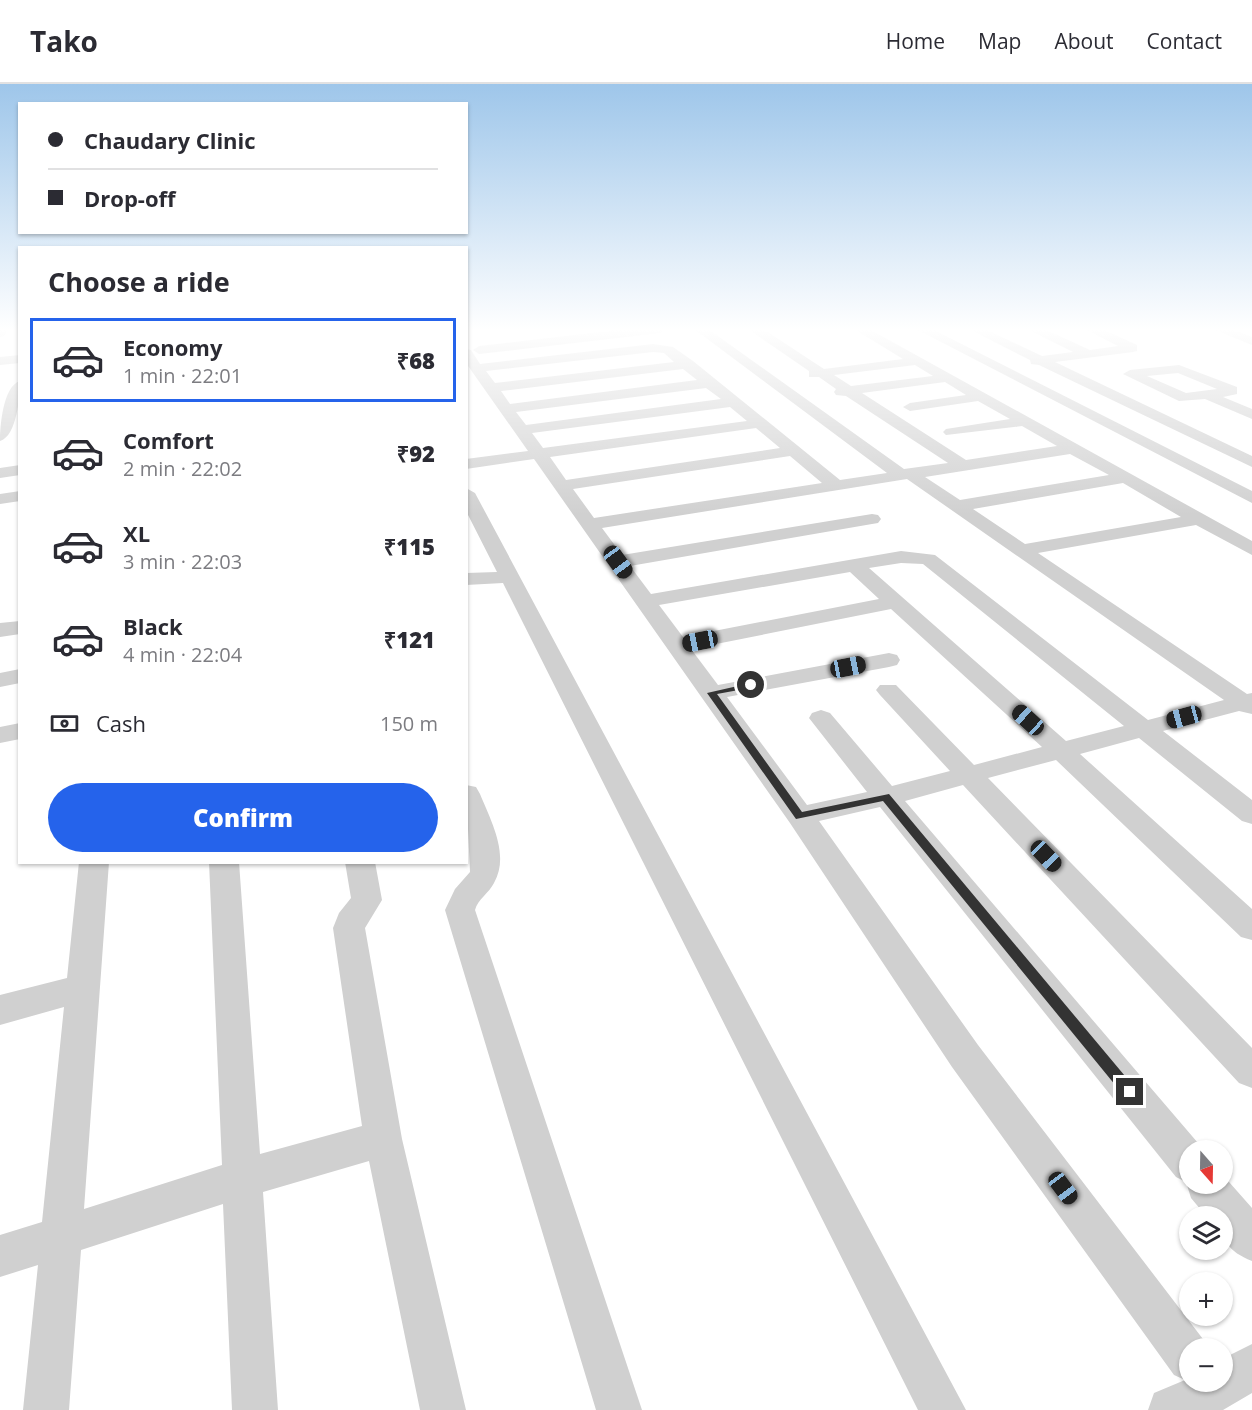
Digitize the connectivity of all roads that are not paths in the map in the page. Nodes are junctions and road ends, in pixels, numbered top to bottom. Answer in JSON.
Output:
{"nodes":[{"id":1,"x":18,"y":391,"type":"edge"},
{"id":2,"x":494,"y":391,"type":"edge"},
{"id":3,"x":551,"y":391,"type":"edge"},
{"id":4,"x":720,"y":391,"type":"edge"},
{"id":5,"x":785,"y":391,"type":"edge"},
{"id":6,"x":857,"y":391,"type":"edge"},
{"id":7,"x":968,"y":391,"type":"edge"},
{"id":8,"x":1041,"y":391,"type":"edge"},
{"id":9,"x":1102,"y":391,"type":"edge"},
{"id":10,"x":1166,"y":391,"type":"edge"},
{"id":11,"x":1229,"y":391,"type":"edge"},
{"id":12,"x":849,"y":392,"type":"junction"},
{"id":13,"x":1208,"y":395,"type":"junction"},
{"id":14,"x":979,"y":397,"type":"junction"},
{"id":15,"x":796,"y":399,"type":"junction"},
{"id":16,"x":734,"y":402,"type":"junction"},
{"id":17,"x":910,"y":407,"type":"dead end"},
{"id":18,"x":687,"y":408,"type":"junction"},
{"id":19,"x":1252,"y":415,"type":"edge"},
{"id":20,"x":1022,"y":422,"type":"junction"},
{"id":21,"x":762,"y":423,"type":"junction"},
{"id":22,"x":712,"y":430,"type":"junction"},
{"id":23,"x":951,"y":432,"type":"dead end"},
{"id":24,"x":18,"y":435,"type":"edge"},
{"id":25,"x":0,"y":437,"type":"edge"},
{"id":26,"x":1070,"y":449,"type":"junction"},
{"id":27,"x":794,"y":451,"type":"junction"},
{"id":28,"x":539,"y":454,"type":"junction"},
{"id":29,"x":1252,"y":462,"type":"edge"},
{"id":30,"x":472,"y":463,"type":"edge"},
{"id":31,"x":962,"y":465,"type":"junction"},
{"id":32,"x":18,"y":470,"type":"edge"},
{"id":33,"x":0,"y":473,"type":"edge"},
{"id":34,"x":904,"y":474,"type":"junction"},
{"id":35,"x":1124,"y":478,"type":"junction"},
{"id":36,"x":836,"y":485,"type":"junction"},
{"id":37,"x":561,"y":486,"type":"junction"},
{"id":38,"x":18,"y":496,"type":"edge"},
{"id":39,"x":468,"y":497,"type":"edge"},
{"id":40,"x":1252,"y":498,"type":"edge"},
{"id":41,"x":0,"y":499,"type":"edge"},
{"id":42,"x":958,"y":506,"type":"junction"},
{"id":43,"x":872,"y":519,"type":"dead end"},
{"id":44,"x":1198,"y":519,"type":"junction"},
{"id":45,"x":590,"y":524,"type":"junction"},
{"id":46,"x":1252,"y":549,"type":"edge"},
{"id":47,"x":1023,"y":550,"type":"junction"},
{"id":48,"x":618,"y":562,"type":"junction"},
{"id":49,"x":854,"y":565,"type":"junction"},
{"id":50,"x":509,"y":577,"type":"junction"},
{"id":51,"x":468,"y":579,"type":"edge"},
{"id":52,"x":646,"y":601,"type":"junction"},
{"id":53,"x":894,"y":602,"type":"junction"},
{"id":54,"x":18,"y":627,"type":"edge"},
{"id":55,"x":0,"y":630,"type":"edge"},
{"id":56,"x":678,"y":645,"type":"junction"},
{"id":57,"x":889,"y":660,"type":"dead end"},
{"id":58,"x":18,"y":676,"type":"edge"},
{"id":59,"x":0,"y":680,"type":"edge"},
{"id":60,"x":888,"y":690,"type":"dead end"},
{"id":61,"x":712,"y":693,"type":"junction"},
{"id":62,"x":1249,"y":704,"type":"edge"},
{"id":63,"x":821,"y":718,"type":"dead end"},
{"id":64,"x":1145,"y":727,"type":"junction"},
{"id":65,"x":18,"y":731,"type":"edge"},
{"id":66,"x":0,"y":735,"type":"edge"},
{"id":67,"x":1061,"y":750,"type":"junction"},
{"id":68,"x":967,"y":775,"type":"junction"},
{"id":69,"x":885,"y":797,"type":"junction"},
{"id":70,"x":468,"y":801,"type":"edge"},
{"id":71,"x":1252,"y":814,"type":"edge"},
{"id":72,"x":800,"y":816,"type":"junction"},
{"id":73,"x":94,"y":864,"type":"edge"},
{"id":74,"x":224,"y":864,"type":"edge"},
{"id":75,"x":360,"y":864,"type":"edge"},
{"id":76,"x":1252,"y":928,"type":"edge"},
{"id":77,"x":84,"y":988,"type":"junction"},
{"id":78,"x":0,"y":1010,"type":"edge"},
{"id":79,"x":1252,"y":1072,"type":"edge"},
{"id":80,"x":383,"y":1139,"type":"junction"},
{"id":81,"x":1179,"y":1151,"type":"edge"},
{"id":82,"x":242,"y":1178,"type":"junction"},
{"id":83,"x":1213,"y":1194,"type":"edge"},
{"id":84,"x":62,"y":1234,"type":"junction"},
{"id":85,"x":1252,"y":1240,"type":"edge"},
{"id":86,"x":0,"y":1256,"type":"edge"},
{"id":87,"x":1179,"y":1345,"type":"edge"},
{"id":88,"x":1252,"y":1367,"type":"edge"},
{"id":89,"x":1233,"y":1375,"type":"edge"},
{"id":90,"x":1198,"y":1392,"type":"edge"},
{"id":91,"x":46,"y":1410,"type":"edge"},
{"id":92,"x":255,"y":1410,"type":"edge"},
{"id":93,"x":442,"y":1410,"type":"edge"},
{"id":94,"x":619,"y":1410,"type":"edge"},
{"id":95,"x":943,"y":1410,"type":"edge"},
{"id":96,"x":1171,"y":1410,"type":"edge"}],
"edges":[{"from":1,"to":25,"type":"street"},
{"from":2,"to":28,"type":"street"},
{"from":3,"to":18,"type":"street"},
{"from":4,"to":16,"type":"street"},
{"from":5,"to":15,"type":"street"},
{"from":6,"to":12,"type":"street"},
{"from":7,"to":14,"type":"street"},
{"from":8,"to":40,"type":"street"},
{"from":9,"to":29,"type":"street"},
{"from":10,"to":13,"type":"street"},
{"from":11,"to":13,"type":"street"},
{"from":12,"to":15,"type":"street"},
{"from":12,"to":31,"type":"street"},
{"from":13,"to":19,"type":"street"},
{"from":14,"to":17,"type":"street"},
{"from":14,"to":20,"type":"street"},
{"from":15,"to":34,"type":"street"},
{"from":16,"to":18,"type":"street"},
{"from":16,"to":21,"type":"street"},
{"from":18,"to":22,"type":"street"},
{"from":20,"to":23,"type":"street"},
{"from":20,"to":26,"type":"street"},
{"from":21,"to":22,"type":"street"},
{"from":21,"to":27,"type":"street"},
{"from":22,"to":28,"type":"street"},
{"from":24,"to":25,"type":"street"},
{"from":26,"to":31,"type":"street"},
{"from":26,"to":35,"type":"street"},
{"from":27,"to":36,"type":"street"},
{"from":27,"to":37,"type":"street"},
{"from":28,"to":30,"type":"street"},
{"from":28,"to":37,"type":"street"},
{"from":31,"to":34,"type":"street"},
{"from":32,"to":33,"type":"street"},
{"from":34,"to":36,"type":"street"},
{"from":34,"to":42,"type":"street"},
{"from":35,"to":42,"type":"street"},
{"from":35,"to":44,"type":"street"},
{"from":36,"to":45,"type":"street"},
{"from":37,"to":45,"type":"street"},
{"from":38,"to":41,"type":"street"},
{"from":39,"to":50,"type":"street"},
{"from":42,"to":47,"type":"street"},
{"from":43,"to":48,"type":"street"},
{"from":44,"to":46,"type":"street"},
{"from":44,"to":47,"type":"street"},
{"from":45,"to":48,"type":"street"},
{"from":47,"to":62,"type":"street"},
{"from":48,"to":52,"type":"street"},
{"from":49,"to":52,"type":"street"},
{"from":49,"to":53,"type":"street"},
{"from":49,"to":64,"type":"street"},
{"from":50,"to":51,"type":"street"},
{"from":50,"to":95,"type":"street"},
{"from":52,"to":56,"type":"street"},
{"from":53,"to":56,"type":"street"},
{"from":53,"to":67,"type":"street"},
{"from":54,"to":55,"type":"street"},
{"from":56,"to":61,"type":"street"},
{"from":57,"to":61,"type":"street"},
{"from":58,"to":59,"type":"street"},
{"from":60,"to":68,"type":"street"},
{"from":61,"to":72,"type":"street"},
{"from":62,"to":64,"type":"street"},
{"from":63,"to":69,"type":"street"},
{"from":64,"to":67,"type":"street"},
{"from":64,"to":71,"type":"street"},
{"from":65,"to":66,"type":"street"},
{"from":67,"to":68,"type":"street"},
{"from":67,"to":76,"type":"street"},
{"from":68,"to":69,"type":"street"},
{"from":68,"to":79,"type":"street"},
{"from":69,"to":72,"type":"street"},
{"from":69,"to":81,"type":"street"},
{"from":70,"to":94,"type":"street"},
{"from":72,"to":87,"type":"street"},
{"from":73,"to":77,"type":"street"},
{"from":74,"to":82,"type":"street"},
{"from":75,"to":80,"type":"street"},
{"from":77,"to":78,"type":"street"},
{"from":77,"to":84,"type":"street"},
{"from":80,"to":82,"type":"street"},
{"from":80,"to":93,"type":"street"},
{"from":82,"to":84,"type":"street"},
{"from":82,"to":92,"type":"street"},
{"from":83,"to":85,"type":"street"},
{"from":84,"to":86,"type":"street"},
{"from":84,"to":91,"type":"street"},
{"from":88,"to":89,"type":"street"},
{"from":90,"to":96,"type":"street"}]}
